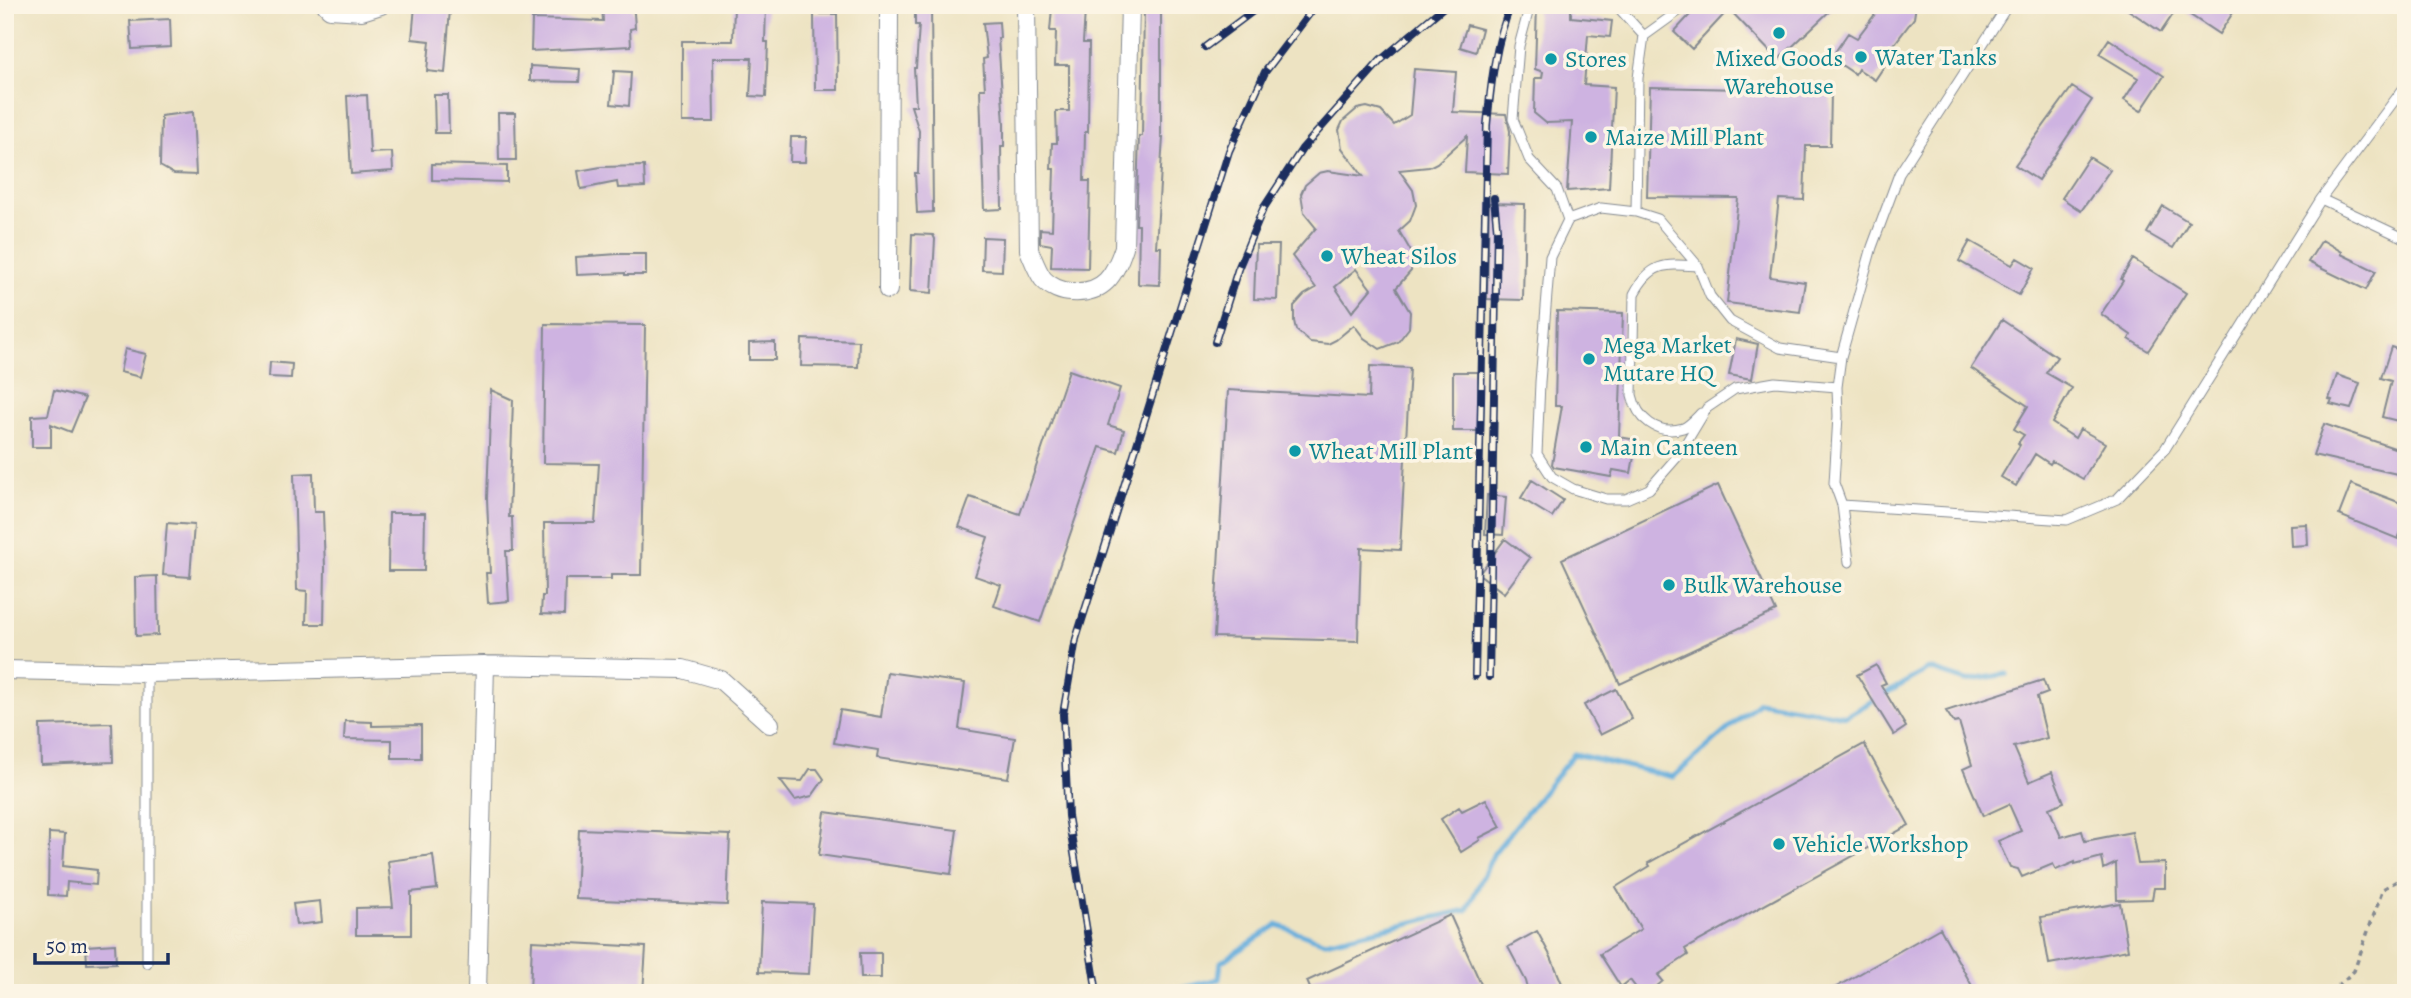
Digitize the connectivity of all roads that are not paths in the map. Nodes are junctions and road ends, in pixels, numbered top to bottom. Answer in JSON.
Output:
{"nodes":[{"id":1,"x":326,"y":5,"type":"edge"},
{"id":2,"x":381,"y":5,"type":"edge"},
{"id":3,"x":889,"y":5,"type":"edge"},
{"id":4,"x":1026,"y":5,"type":"edge"},
{"id":5,"x":1130,"y":5,"type":"edge"},
{"id":6,"x":1530,"y":5,"type":"edge"},
{"id":7,"x":1616,"y":5,"type":"edge"},
{"id":8,"x":1687,"y":5,"type":"edge"},
{"id":9,"x":2008,"y":5,"type":"edge"},
{"id":10,"x":1644,"y":36,"type":"junction"},
{"id":11,"x":2406,"y":85,"type":"edge"},
{"id":12,"x":2321,"y":199,"type":"junction"},
{"id":13,"x":1636,"y":212,"type":"junction"},
{"id":14,"x":1568,"y":220,"type":"junction"},
{"id":15,"x":2406,"y":239,"type":"edge"},
{"id":16,"x":1698,"y":266,"type":"junction"},
{"id":17,"x":888,"y":290,"type":"dead end"},
{"id":18,"x":1841,"y":357,"type":"junction"},
{"id":19,"x":1837,"y":387,"type":"junction"},
{"id":20,"x":1707,"y":408,"type":"junction"},
{"id":21,"x":1842,"y":505,"type":"junction"},
{"id":22,"x":1849,"y":562,"type":"dead end"},
{"id":23,"x":485,"y":664,"type":"junction"},
{"id":24,"x":5,"y":670,"type":"edge"},
{"id":25,"x":147,"y":673,"type":"junction"},
{"id":26,"x":770,"y":724,"type":"dead end"},
{"id":27,"x":147,"y":963,"type":"dead end"},
{"id":28,"x":477,"y":993,"type":"edge"}],
"edges":[{"from":1,"to":2,"type":"street"},
{"from":3,"to":17,"type":"street"},
{"from":4,"to":5,"type":"street"},
{"from":6,"to":14,"type":"lane"},
{"from":7,"to":10,"type":"lane"},
{"from":8,"to":10,"type":"lane"},
{"from":9,"to":18,"type":"lane"},
{"from":10,"to":13,"type":"lane"},
{"from":11,"to":12,"type":"lane"},
{"from":12,"to":15,"type":"lane"},
{"from":12,"to":21,"type":"lane"},
{"from":13,"to":14,"type":"lane"},
{"from":13,"to":16,"type":"lane"},
{"from":14,"to":20,"type":"lane"},
{"from":16,"to":18,"type":"lane"},
{"from":16,"to":20,"type":"lane"},
{"from":18,"to":19,"type":"lane"},
{"from":19,"to":20,"type":"lane"},
{"from":19,"to":21,"type":"lane"},
{"from":21,"to":22,"type":"lane"},
{"from":23,"to":25,"type":"street"},
{"from":23,"to":26,"type":"street"},
{"from":23,"to":28,"type":"street"},
{"from":24,"to":25,"type":"street"},
{"from":25,"to":27,"type":"lane"}]}
